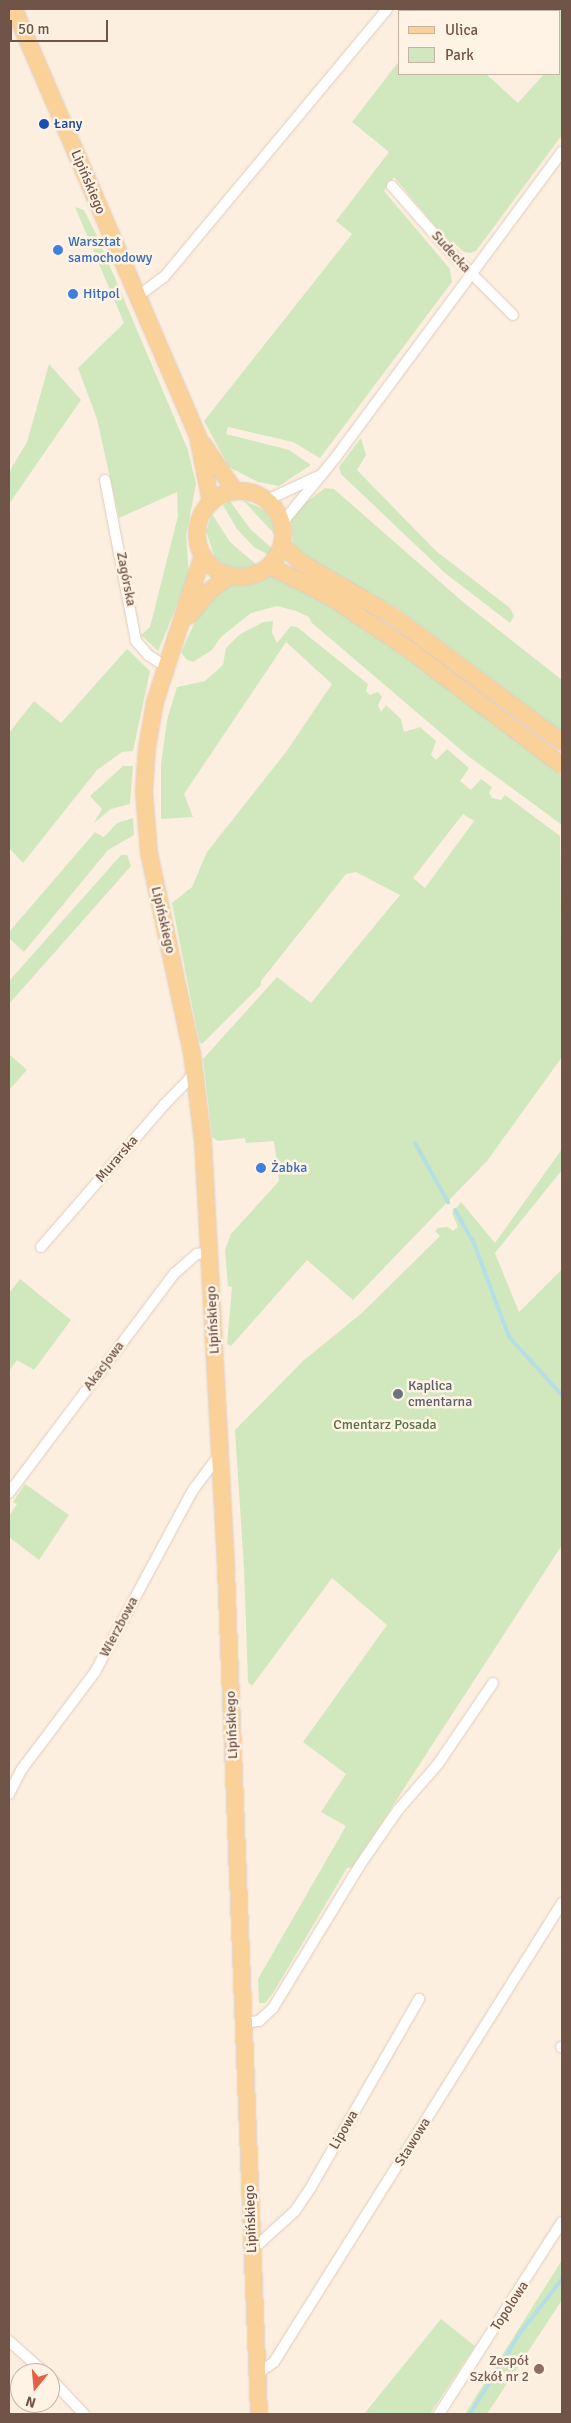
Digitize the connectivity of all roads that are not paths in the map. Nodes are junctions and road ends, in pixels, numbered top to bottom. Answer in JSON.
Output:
{"nodes":[{"id":1,"x":14,"y":9,"type":"edge"},
{"id":2,"x":387,"y":9,"type":"edge"},
{"id":3,"x":562,"y":152,"type":"edge"},
{"id":4,"x":392,"y":186,"type":"dead end"},
{"id":5,"x":471,"y":274,"type":"junction"},
{"id":6,"x":137,"y":297,"type":"junction"},
{"id":7,"x":513,"y":315,"type":"dead end"},
{"id":8,"x":198,"y":437,"type":"junction"},
{"id":9,"x":322,"y":474,"type":"junction"},
{"id":10,"x":105,"y":480,"type":"dead end"},
{"id":11,"x":235,"y":492,"type":"junction"},
{"id":12,"x":267,"y":500,"type":"junction"},
{"id":13,"x":211,"y":503,"type":"junction"},
{"id":14,"x":282,"y":523,"type":"junction"},
{"id":15,"x":282,"y":545,"type":"junction"},
{"id":16,"x":203,"y":555,"type":"junction"},
{"id":17,"x":270,"y":566,"type":"junction"},
{"id":18,"x":229,"y":576,"type":"junction"},
{"id":19,"x":180,"y":628,"type":"junction"},
{"id":20,"x":165,"y":666,"type":"junction"},
{"id":21,"x":562,"y":742,"type":"edge"},
{"id":22,"x":562,"y":765,"type":"edge"},
{"id":23,"x":196,"y":1078,"type":"junction"},
{"id":24,"x":41,"y":1247,"type":"dead end"},
{"id":25,"x":209,"y":1252,"type":"junction"},
{"id":26,"x":221,"y":1454,"type":"junction"},
{"id":27,"x":9,"y":1493,"type":"edge"},
{"id":28,"x":493,"y":1683,"type":"dead end"},
{"id":29,"x":9,"y":1794,"type":"edge"},
{"id":30,"x":562,"y":1903,"type":"edge"},
{"id":31,"x":419,"y":1999,"type":"dead end"},
{"id":32,"x":244,"y":2023,"type":"junction"},
{"id":33,"x":562,"y":2222,"type":"edge"},
{"id":34,"x":252,"y":2250,"type":"junction"},
{"id":35,"x":9,"y":2341,"type":"edge"},
{"id":36,"x":34,"y":2363,"type":"edge"},
{"id":37,"x":257,"y":2374,"type":"junction"},
{"id":38,"x":60,"y":2389,"type":"edge"},
{"id":39,"x":84,"y":2414,"type":"edge"},
{"id":40,"x":258,"y":2414,"type":"edge"},
{"id":41,"x":439,"y":2414,"type":"edge"}],
"edges":[{"from":1,"to":6,"type":"main road","name":"Lipińskiego"},
{"from":2,"to":6,"type":"street"},
{"from":3,"to":5,"type":"street"},
{"from":4,"to":5,"type":"street","name":"Sudecka"},
{"from":5,"to":7,"type":"street","name":"Sudecka"},
{"from":5,"to":9,"type":"street"},
{"from":6,"to":8,"type":"main road","name":"Lipińskiego"},
{"from":8,"to":11,"type":"main road","name":"Lipińskiego"},
{"from":8,"to":13,"type":"main road","name":"Lipińskiego"},
{"from":9,"to":12,"type":"street"},
{"from":9,"to":14,"type":"street"},
{"from":10,"to":20,"type":"street","name":"Zagórska"},
{"from":11,"to":12,"type":"main road"},
{"from":11,"to":13,"type":"main road"},
{"from":12,"to":14,"type":"main road"},
{"from":13,"to":16,"type":"main road"},
{"from":14,"to":15,"type":"main road"},
{"from":15,"to":17,"type":"main road"},
{"from":15,"to":21,"type":"main road"},
{"from":16,"to":18,"type":"main road"},
{"from":16,"to":19,"type":"main road","name":"Lipińskiego"},
{"from":17,"to":18,"type":"main road"},
{"from":17,"to":22,"type":"main road"},
{"from":18,"to":19,"type":"main road","name":"Lipińskiego"},
{"from":19,"to":20,"type":"main road","name":"Lipińskiego"},
{"from":20,"to":23,"type":"main road","name":"Lipińskiego"},
{"from":23,"to":24,"type":"street","name":"Murarska"},
{"from":23,"to":25,"type":"main road","name":"Lipińskiego"},
{"from":25,"to":26,"type":"main road","name":"Lipińskiego"},
{"from":25,"to":27,"type":"street","name":"Akacjowa"},
{"from":26,"to":29,"type":"street","name":"Wierzbowa"},
{"from":26,"to":32,"type":"main road","name":"Lipińskiego"},
{"from":28,"to":32,"type":"street"},
{"from":30,"to":37,"type":"street","name":"Stawowa"},
{"from":31,"to":34,"type":"street","name":"Lipowa"},
{"from":32,"to":34,"type":"main road","name":"Lipińskiego"},
{"from":33,"to":41,"type":"street","name":"Topolowa"},
{"from":34,"to":37,"type":"main road","name":"Lipińskiego"},
{"from":35,"to":36,"type":"street"},
{"from":37,"to":40,"type":"main road","name":"Lipińskiego"},
{"from":38,"to":39,"type":"street"}]}
